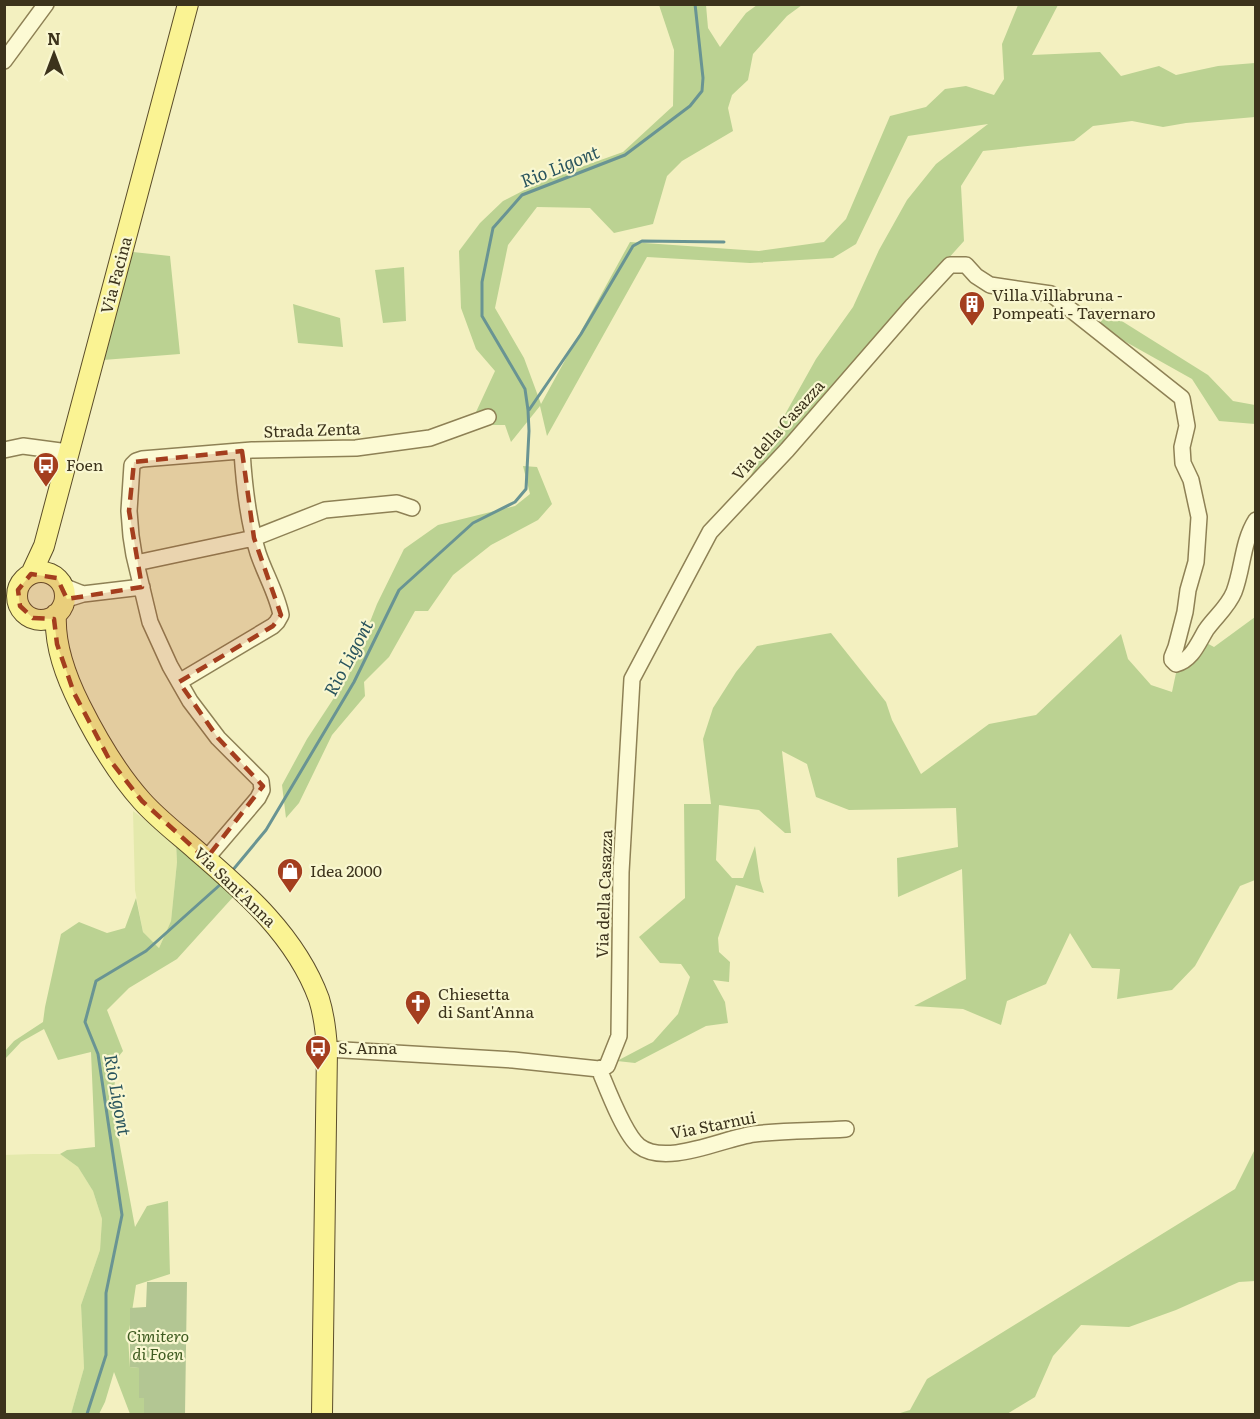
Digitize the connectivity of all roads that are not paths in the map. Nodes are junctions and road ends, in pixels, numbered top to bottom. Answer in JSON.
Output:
{"nodes":[{"id":1,"x":46,"y":4,"type":"edge"},
{"id":2,"x":189,"y":4,"type":"edge"},
{"id":3,"x":4,"y":61,"type":"edge"},
{"id":4,"x":488,"y":417,"type":"dead end"},
{"id":5,"x":4,"y":450,"type":"edge"},
{"id":6,"x":242,"y":451,"type":"junction"},
{"id":7,"x":68,"y":452,"type":"junction"},
{"id":8,"x":412,"y":508,"type":"dead end"},
{"id":9,"x":1256,"y":520,"type":"edge"},
{"id":10,"x":254,"y":538,"type":"junction"},
{"id":11,"x":136,"y":563,"type":"junction"},
{"id":12,"x":39,"y":573,"type":"junction"},
{"id":13,"x":142,"y":587,"type":"junction"},
{"id":14,"x":11,"y":599,"type":"edge"},
{"id":15,"x":55,"y":604,"type":"junction"},
{"id":16,"x":4,"y":616,"type":"edge"},
{"id":17,"x":179,"y":682,"type":"junction"},
{"id":18,"x":214,"y":865,"type":"junction"},
{"id":19,"x":327,"y":1049,"type":"junction"},
{"id":20,"x":599,"y":1069,"type":"junction"},
{"id":21,"x":846,"y":1129,"type":"dead end"},
{"id":22,"x":322,"y":1414,"type":"edge"}],
"edges":[{"from":1,"to":3,"type":"street"},
{"from":2,"to":7,"type":"main road","name":"Via Facina"},
{"from":4,"to":6,"type":"street","name":"Strada Zenta"},
{"from":5,"to":7,"type":"street"},
{"from":6,"to":10,"type":"street"},
{"from":6,"to":11,"type":"street","name":"Strada Zenta"},
{"from":7,"to":12,"type":"main road","name":"Via Facina"},
{"from":8,"to":10,"type":"street"},
{"from":9,"to":20,"type":"street","name":"Via della Casazza"},
{"from":10,"to":11,"type":"street"},
{"from":10,"to":17,"type":"street"},
{"from":11,"to":13,"type":"street"},
{"from":12,"to":14,"type":"main road"},
{"from":12,"to":15,"type":"main road"},
{"from":13,"to":15,"type":"street"},
{"from":13,"to":17,"type":"street"},
{"from":14,"to":15,"type":"main road"},
{"from":15,"to":16,"type":"main road"},
{"from":15,"to":18,"type":"main road","name":"Via Sant'Anna"},
{"from":17,"to":18,"type":"street"},
{"from":18,"to":19,"type":"main road","name":"Via Sant'Anna"},
{"from":19,"to":20,"type":"street"},
{"from":19,"to":22,"type":"main road","name":"Via Sant'Anna"},
{"from":20,"to":21,"type":"street","name":"Via Starnui"}]}
